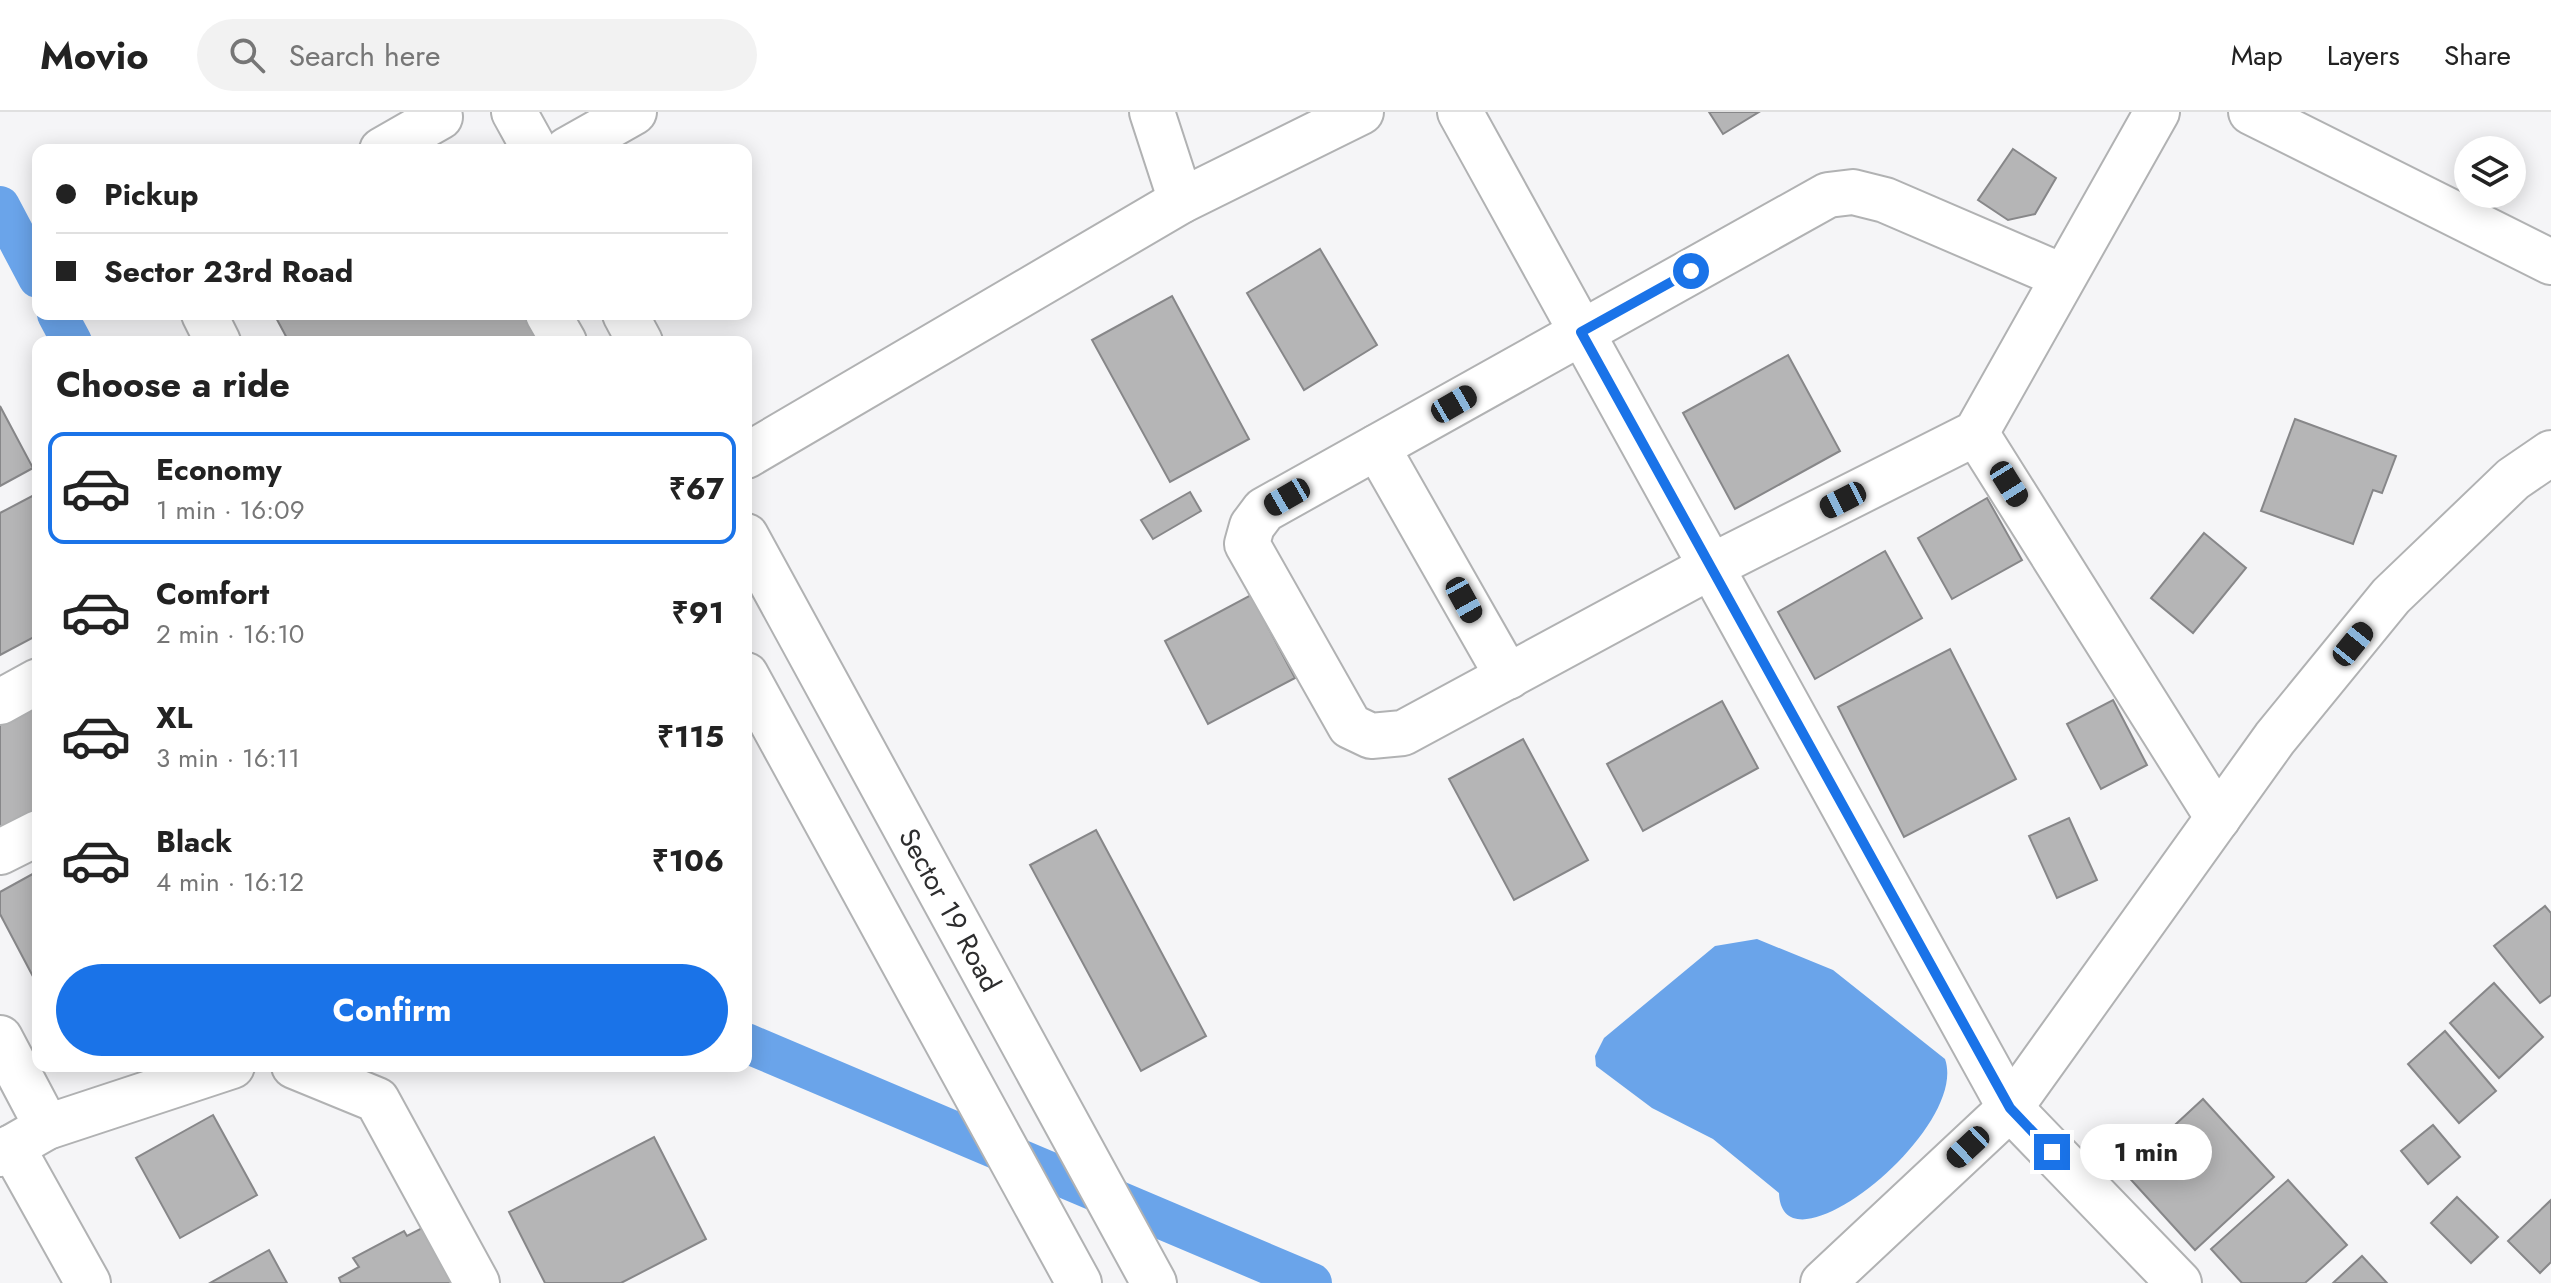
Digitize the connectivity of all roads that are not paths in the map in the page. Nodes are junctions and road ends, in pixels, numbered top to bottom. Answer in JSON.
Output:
{"nodes":[{"id":1,"x":514,"y":112,"type":"edge"},
{"id":2,"x":634,"y":112,"type":"edge"},
{"id":3,"x":1152,"y":112,"type":"edge"},
{"id":4,"x":1361,"y":112,"type":"edge"},
{"id":5,"x":1460,"y":112,"type":"edge"},
{"id":6,"x":2157,"y":112,"type":"edge"},
{"id":7,"x":2251,"y":112,"type":"edge"},
{"id":8,"x":445,"y":126,"type":"edge"},
{"id":9,"x":398,"y":144,"type":"edge"},
{"id":10,"x":532,"y":144,"type":"edge"},
{"id":11,"x":578,"y":144,"type":"edge"},
{"id":12,"x":1181,"y":201,"type":"junction"},
{"id":13,"x":2551,"y":262,"type":"edge"},
{"id":14,"x":2064,"y":277,"type":"junction"},
{"id":15,"x":1581,"y":332,"type":"junction"},
{"id":16,"x":1976,"y":433,"type":"junction"},
{"id":17,"x":1377,"y":447,"type":"junction"},
{"id":18,"x":752,"y":452,"type":"edge"},
{"id":19,"x":2551,"y":453,"type":"edge"},
{"id":20,"x":752,"y":547,"type":"edge"},
{"id":21,"x":1710,"y":567,"type":"junction"},
{"id":22,"x":1508,"y":677,"type":"junction"},
{"id":23,"x":32,"y":684,"type":"edge"},
{"id":24,"x":752,"y":686,"type":"edge"},
{"id":25,"x":0,"y":702,"type":"edge"},
{"id":26,"x":2218,"y":818,"type":"junction"},
{"id":27,"x":32,"y":836,"type":"edge"},
{"id":28,"x":0,"y":852,"type":"edge"},
{"id":29,"x":0,"y":1038,"type":"edge"},
{"id":30,"x":215,"y":1072,"type":"edge"},
{"id":31,"x":309,"y":1072,"type":"edge"},
{"id":32,"x":2010,"y":1108,"type":"junction"},
{"id":33,"x":20,"y":1143,"type":"edge"},
{"id":34,"x":88,"y":1283,"type":"edge"},
{"id":35,"x":477,"y":1283,"type":"edge"},
{"id":36,"x":1079,"y":1283,"type":"edge"},
{"id":37,"x":1154,"y":1283,"type":"edge"},
{"id":38,"x":1823,"y":1283,"type":"edge"},
{"id":39,"x":2179,"y":1283,"type":"edge"}],
"edges":[{"from":1,"to":10,"type":"street"},
{"from":2,"to":11,"type":"street"},
{"from":3,"to":12,"type":"street"},
{"from":4,"to":12,"type":"street"},
{"from":5,"to":15,"type":"street"},
{"from":6,"to":14,"type":"street"},
{"from":7,"to":13,"type":"street"},
{"from":8,"to":9,"type":"street"},
{"from":12,"to":18,"type":"street"},
{"from":14,"to":15,"type":"street"},
{"from":14,"to":16,"type":"street"},
{"from":15,"to":17,"type":"street"},
{"from":15,"to":21,"type":"street"},
{"from":16,"to":21,"type":"street"},
{"from":16,"to":26,"type":"street"},
{"from":17,"to":22,"type":"street"},
{"from":17,"to":22,"type":"street"},
{"from":19,"to":26,"type":"street"},
{"from":20,"to":37,"type":"street","name":"Sector 19 Road"},
{"from":21,"to":22,"type":"street"},
{"from":21,"to":32,"type":"street"},
{"from":23,"to":25,"type":"street"},
{"from":24,"to":36,"type":"street"},
{"from":26,"to":32,"type":"street"},
{"from":27,"to":28,"type":"street"},
{"from":29,"to":33,"type":"street"},
{"from":30,"to":33,"type":"street"},
{"from":31,"to":35,"type":"street"},
{"from":32,"to":38,"type":"street"},
{"from":32,"to":39,"type":"street"},
{"from":33,"to":34,"type":"street"}]}
